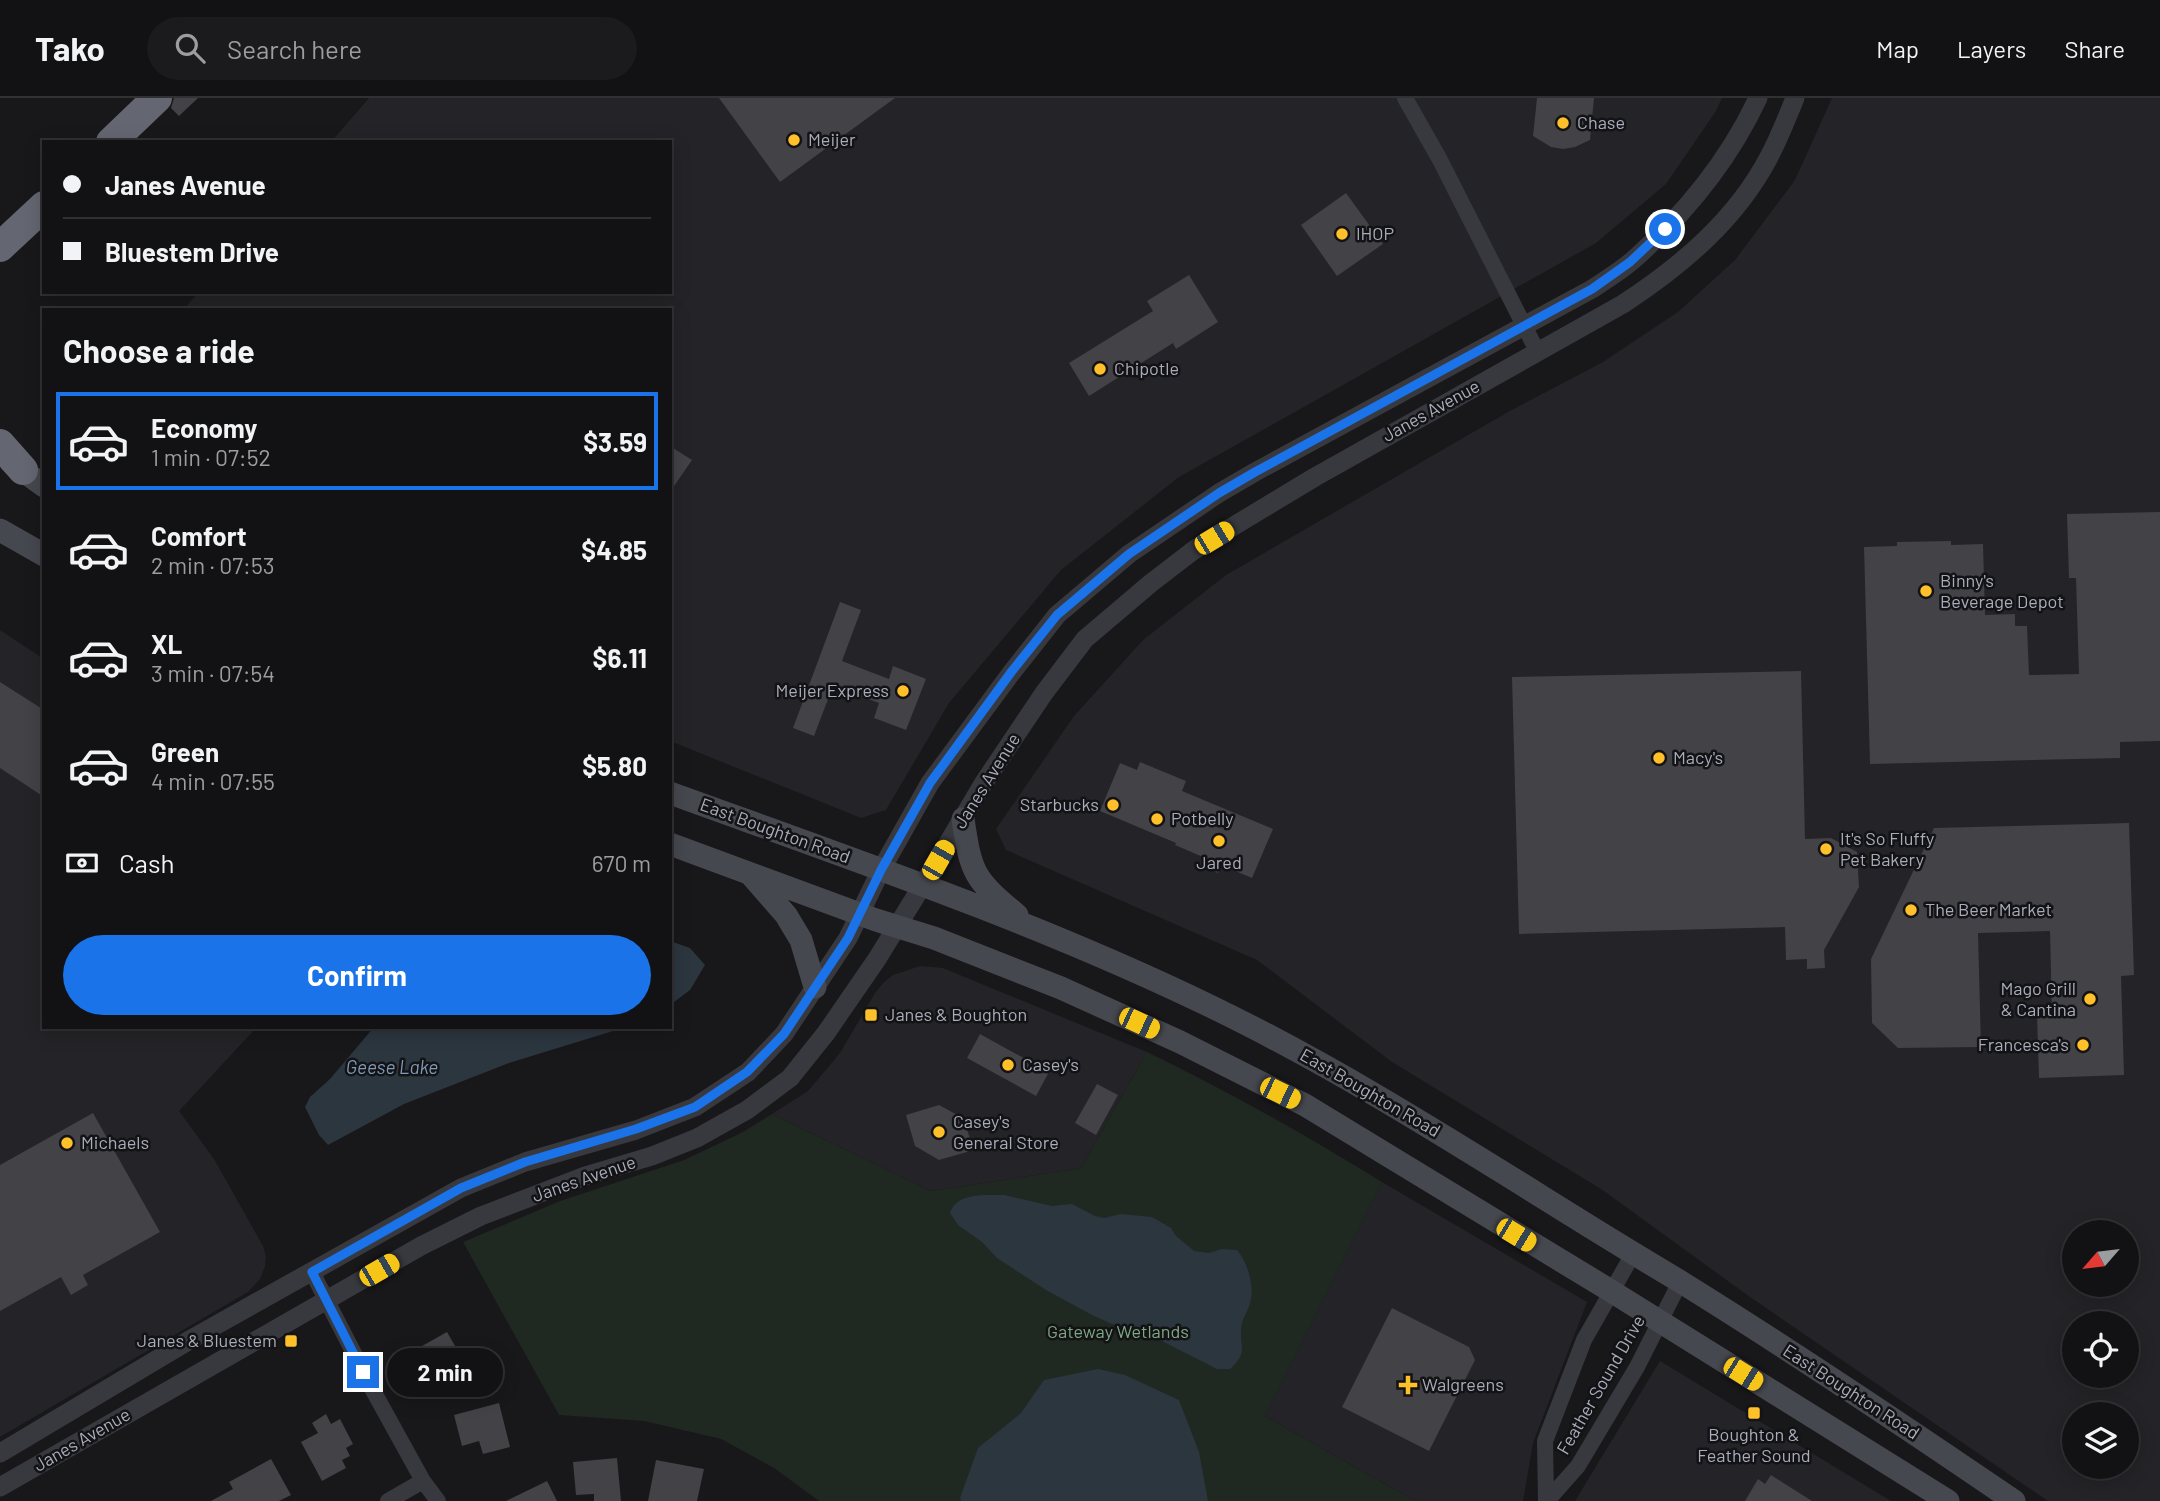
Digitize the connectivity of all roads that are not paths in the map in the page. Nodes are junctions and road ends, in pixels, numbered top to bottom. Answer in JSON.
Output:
{"nodes":[{"id":1,"x":157,"y":98,"type":"edge"},
{"id":2,"x":1405,"y":98,"type":"edge"},
{"id":3,"x":1758,"y":98,"type":"edge"},
{"id":4,"x":1795,"y":98,"type":"edge"},
{"id":5,"x":113,"y":140,"type":"edge"},
{"id":6,"x":42,"y":208,"type":"edge"},
{"id":7,"x":0,"y":247,"type":"edge"},
{"id":8,"x":1523,"y":326,"type":"junction"},
{"id":9,"x":1537,"y":351,"type":"junction"},
{"id":10,"x":0,"y":444,"type":"edge"},
{"id":11,"x":22,"y":470,"type":"edge"},
{"id":12,"x":0,"y":530,"type":"edge"},
{"id":13,"x":42,"y":554,"type":"edge"},
{"id":14,"x":672,"y":794,"type":"edge"},
{"id":15,"x":963,"y":819,"type":"junction"},
{"id":16,"x":672,"y":845,"type":"edge"},
{"id":17,"x":881,"y":870,"type":"junction"},
{"id":18,"x":749,"y":872,"type":"junction"},
{"id":19,"x":923,"y":885,"type":"junction"},
{"id":20,"x":858,"y":914,"type":"junction"},
{"id":21,"x":896,"y":927,"type":"junction"},
{"id":22,"x":1035,"y":930,"type":"junction"},
{"id":23,"x":815,"y":987,"type":"junction"},
{"id":24,"x":1633,"y":1254,"type":"junction"},
{"id":25,"x":312,"y":1272,"type":"junction"},
{"id":26,"x":1680,"y":1282,"type":"junction"},
{"id":27,"x":1611,"y":1292,"type":"junction"},
{"id":28,"x":327,"y":1301,"type":"junction"},
{"id":29,"x":1660,"y":1322,"type":"junction"},
{"id":30,"x":0,"y":1453,"type":"edge"},
{"id":31,"x":423,"y":1481,"type":"junction"},
{"id":32,"x":0,"y":1487,"type":"edge"},
{"id":33,"x":388,"y":1501,"type":"edge"},
{"id":34,"x":438,"y":1501,"type":"edge"},
{"id":35,"x":1546,"y":1501,"type":"edge"},
{"id":36,"x":1948,"y":1501,"type":"edge"},
{"id":37,"x":2014,"y":1501,"type":"edge"}],
"edges":[{"from":1,"to":5,"type":"highway"},
{"from":2,"to":8,"type":"street"},
{"from":3,"to":8,"type":"street","name":"Janes Avenue"},
{"from":4,"to":9,"type":"street","name":"Janes Avenue"},
{"from":6,"to":7,"type":"highway"},
{"from":8,"to":9,"type":"street"},
{"from":8,"to":17,"type":"street","name":"Janes Avenue"},
{"from":9,"to":15,"type":"street","name":"Janes Avenue"},
{"from":10,"to":11,"type":"highway"},
{"from":12,"to":13,"type":"main road"},
{"from":14,"to":17,"type":"main road","name":"East Boughton Road"},
{"from":15,"to":19,"type":"street","name":"Janes Avenue"},
{"from":15,"to":22,"type":"main road"},
{"from":16,"to":18,"type":"main road"},
{"from":17,"to":19,"type":"main road","name":"East Boughton Road"},
{"from":17,"to":20,"type":"street","name":"Janes Avenue"},
{"from":18,"to":20,"type":"main road"},
{"from":18,"to":23,"type":"main road"},
{"from":19,"to":21,"type":"street","name":"Janes Avenue"},
{"from":19,"to":22,"type":"main road","name":"East Boughton Road"},
{"from":20,"to":21,"type":"main road"},
{"from":20,"to":23,"type":"street","name":"Janes Avenue"},
{"from":21,"to":27,"type":"main road"},
{"from":21,"to":28,"type":"street","name":"Janes Avenue"},
{"from":22,"to":24,"type":"main road","name":"East Boughton Road"},
{"from":23,"to":25,"type":"street","name":"Janes Avenue"},
{"from":24,"to":26,"type":"main road","name":"East Boughton Road"},
{"from":24,"to":27,"type":"street","name":"Feather Sound Drive"},
{"from":25,"to":28,"type":"street"},
{"from":25,"to":30,"type":"street","name":"Janes Avenue"},
{"from":26,"to":29,"type":"street","name":"Feather Sound Drive"},
{"from":26,"to":37,"type":"main road","name":"East Boughton Road"},
{"from":27,"to":29,"type":"main road"},
{"from":27,"to":35,"type":"street","name":"Feather Sound Drive"},
{"from":28,"to":31,"type":"street"},
{"from":28,"to":32,"type":"street","name":"Janes Avenue"},
{"from":29,"to":35,"type":"street","name":"Feather Sound Drive"},
{"from":29,"to":36,"type":"main road"},
{"from":31,"to":33,"type":"street"},
{"from":31,"to":34,"type":"street"}]}
